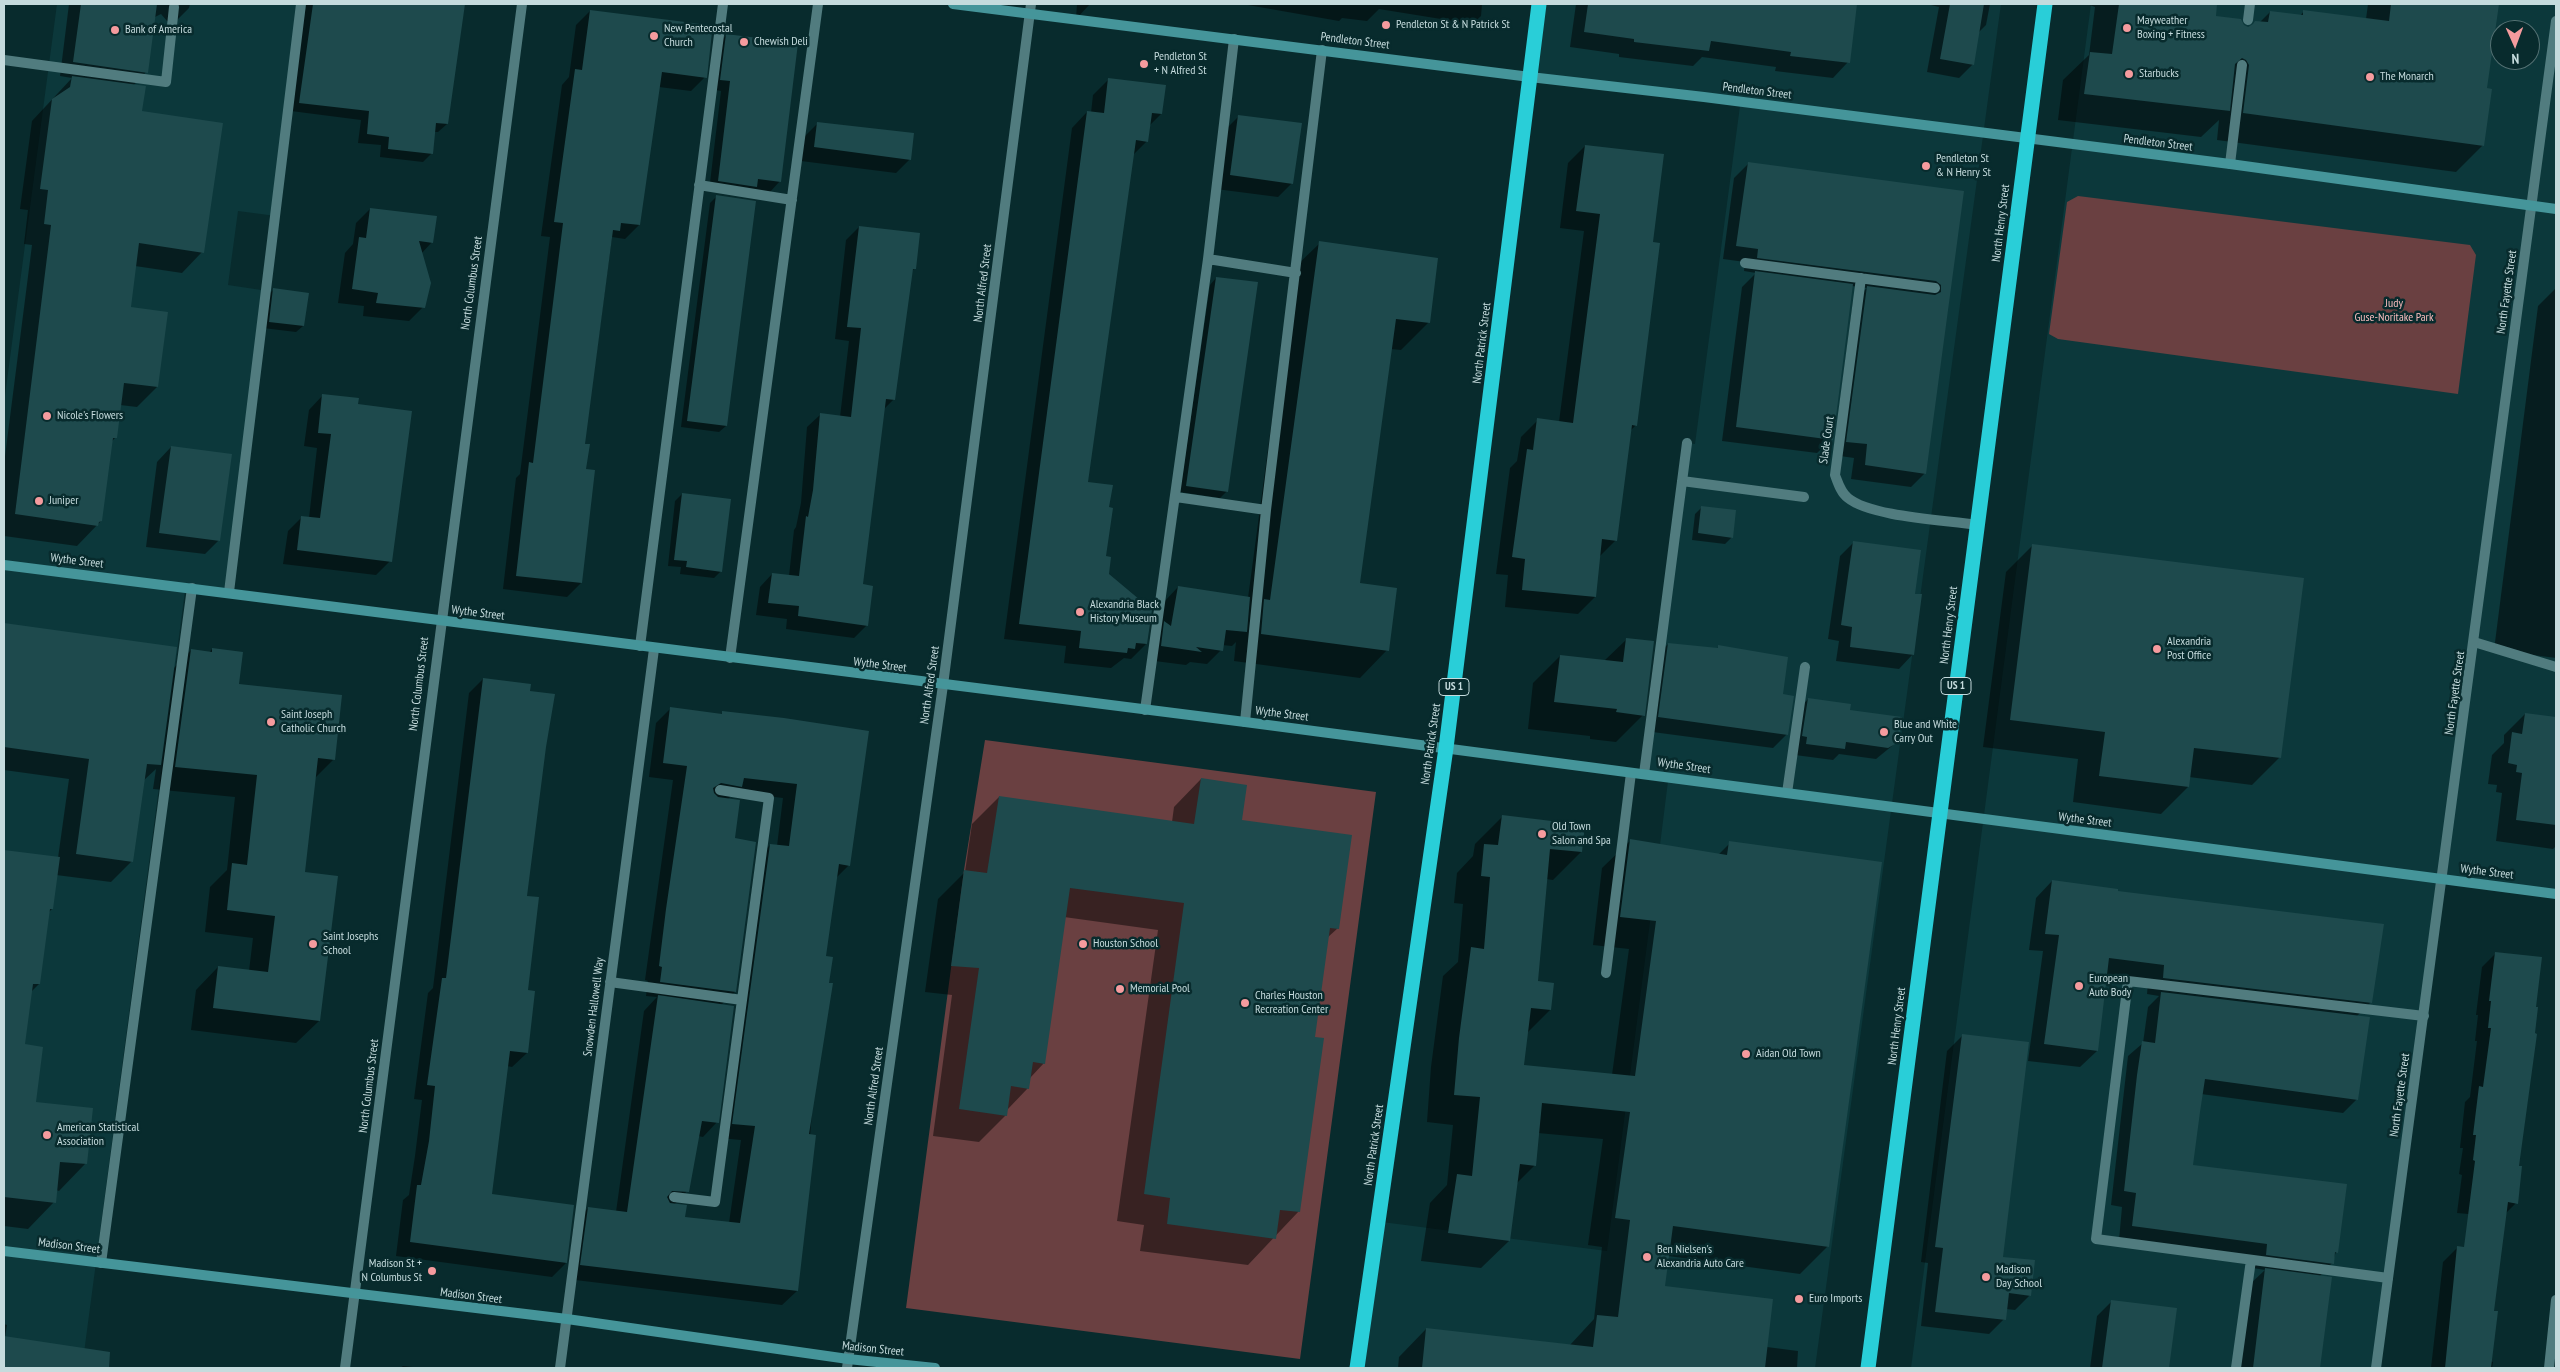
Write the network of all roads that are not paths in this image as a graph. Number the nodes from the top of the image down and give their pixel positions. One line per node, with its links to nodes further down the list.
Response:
1 (301, 4): 37 (street)
2 (522, 4): 38 (street, North Columbus Street)
3 (723, 4): 20 (street)
4 (818, 4): 21 (street)
5 (953, 4): 10 (street, Pendleton Street)
6 (1540, 4): 17 (highway, North Patrick Street / US 1)
7 (2045, 4): 18 (highway, North Henry Street / US 1)
8 (2250, 4): 11 (street)
9 (174, 7): 15 (street)
10 (1031, 9): 13 (street, Pendleton Street); 45 (street, North Alfred Street)
11 (2248, 20)
12 (2556, 21): 22 (street, North Fayette Street)
13 (1234, 39): 14 (street, Pendleton Street); 24 (street)
14 (1322, 50): 17 (street, Pendleton Street); 26 (street)
15 (4, 60)
16 (2242, 65): 19 (street)
17 (1530, 77): 18 (street, Pendleton Street); 48 (highway, North Patrick Street / US 1)
18 (2026, 139): 19 (street, Pendleton Street); 34 (highway, North Henry Street / US 1)
19 (2230, 164): 22 (street, Pendleton Street)
20 (700, 186): 21 (street); 40 (street)
21 (792, 200): 42 (street)
22 (2531, 206): 23 (street, Pendleton Street); 39 (street, North Fayette Street)
23 (2556, 209)
24 (1208, 259): 26 (street); 31 (street)
25 (1745, 263): 27 (street)
26 (1296, 273): 33 (street)
27 (1861, 278): 28 (street); 34 (street, Slade Court)
28 (1935, 288)
29 (1687, 443): 30 (street)
30 (1682, 481): 32 (street); 50 (street)
31 (1176, 497): 33 (street); 46 (street)
32 (1804, 497)
33 (1266, 510): 47 (street)
34 (1977, 525): 53 (highway, North Henry Street / US 1)
35 (4, 565): 36 (street, Wythe Street)
36 (192, 588): 37 (street, Wythe Street); 63 (street)
37 (229, 592): 38 (street, Wythe Street)
38 (440, 621): 40 (street, Wythe Street); 65 (street, North Columbus Street)
39 (2474, 642): 44 (street); 54 (street, North Fayette Street)
40 (640, 646): 41 (street, Wythe Street)
41 (654, 648): 42 (street, Wythe Street); 57 (street, Snowden Hallowell Way)
42 (730, 658): 45 (street, Wythe Street)
43 (1805, 667): 52 (street)
44 (2556, 667)
45 (943, 686): 46 (street, Wythe Street); 68 (street, North Alfred Street)
46 (1146, 710): 47 (street, Wythe Street)
47 (1245, 722): 48 (street, Wythe Street)
48 (1446, 748): 49 (street, Wythe Street); 72 (highway, North Patrick Street / US 1)
49 (1631, 772): 50 (street, Wythe Street); 56 (street)
50 (1644, 774): 52 (street, Wythe Street)
51 (720, 790): 58 (street)
52 (1787, 793): 53 (street, Wythe Street)
53 (1939, 815): 54 (street, Wythe Street); 73 (highway, North Henry Street / US 1)
54 (2442, 879): 55 (street, Wythe Street); 59 (street, North Fayette Street)
55 (2556, 894)
56 (1606, 973)
57 (610, 982): 58 (street); 67 (street, Snowden Hallowell Way)
58 (742, 1000): 60 (street)
59 (2424, 1016): 62 (street); 64 (street, North Fayette Street)
60 (674, 1197)
61 (4, 1251): 63 (street, Madison Street)
62 (2251, 1260): 64 (street); 74 (street)
63 (102, 1263): 65 (street, Madison Street)
64 (2388, 1278): 75 (street, North Fayette Street)
65 (355, 1294): 67 (street, Madison Street); 69 (street, North Columbus Street)
66 (2556, 1300): 76 (street)
67 (567, 1319): 68 (street, Madison Street); 70 (street, Snowden Hallowell Way)
68 (847, 1364): 71 (street, Madison Street)
69 (345, 1368)
70 (560, 1368)
71 (935, 1368)
72 (1357, 1368)
73 (1868, 1368)
74 (2236, 1368)
75 (2376, 1368)
76 (2549, 1368)

